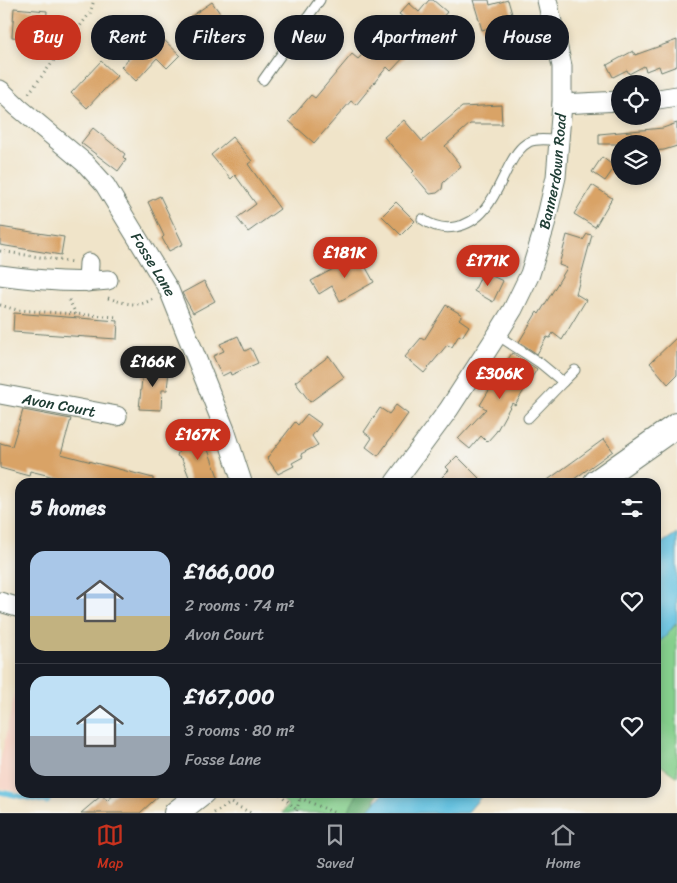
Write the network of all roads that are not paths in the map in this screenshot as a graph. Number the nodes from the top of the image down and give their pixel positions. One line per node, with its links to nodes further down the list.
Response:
1 (320, 0): 3 (lane)
2 (547, 0): 8 (street, Bannerdown Road)
3 (263, 80)
4 (0, 90): 21 (street, Fosse Lane)
5 (677, 96): 6 (street)
6 (661, 99)
7 (611, 101): 8 (street)
8 (562, 104): 9 (street, Bannerdown Road)
9 (560, 141): 10 (lane); 13 (street, Bannerdown Road)
10 (422, 219)
11 (80, 262): 12 (street)
12 (0, 275)
13 (497, 335): 15 (lane); 22 (street, Bannerdown Road)
14 (575, 370): 15 (lane)
15 (563, 382): 18 (lane)
16 (0, 394): 17 (street, Avon Court)
17 (117, 416)
18 (528, 418)
19 (677, 425): 20 (street)
20 (649, 445): 23 (street); 24 (street)
21 (241, 478)
22 (398, 478)
23 (602, 478)
24 (614, 478)
25 (0, 602): 26 (street)
26 (15, 606)

